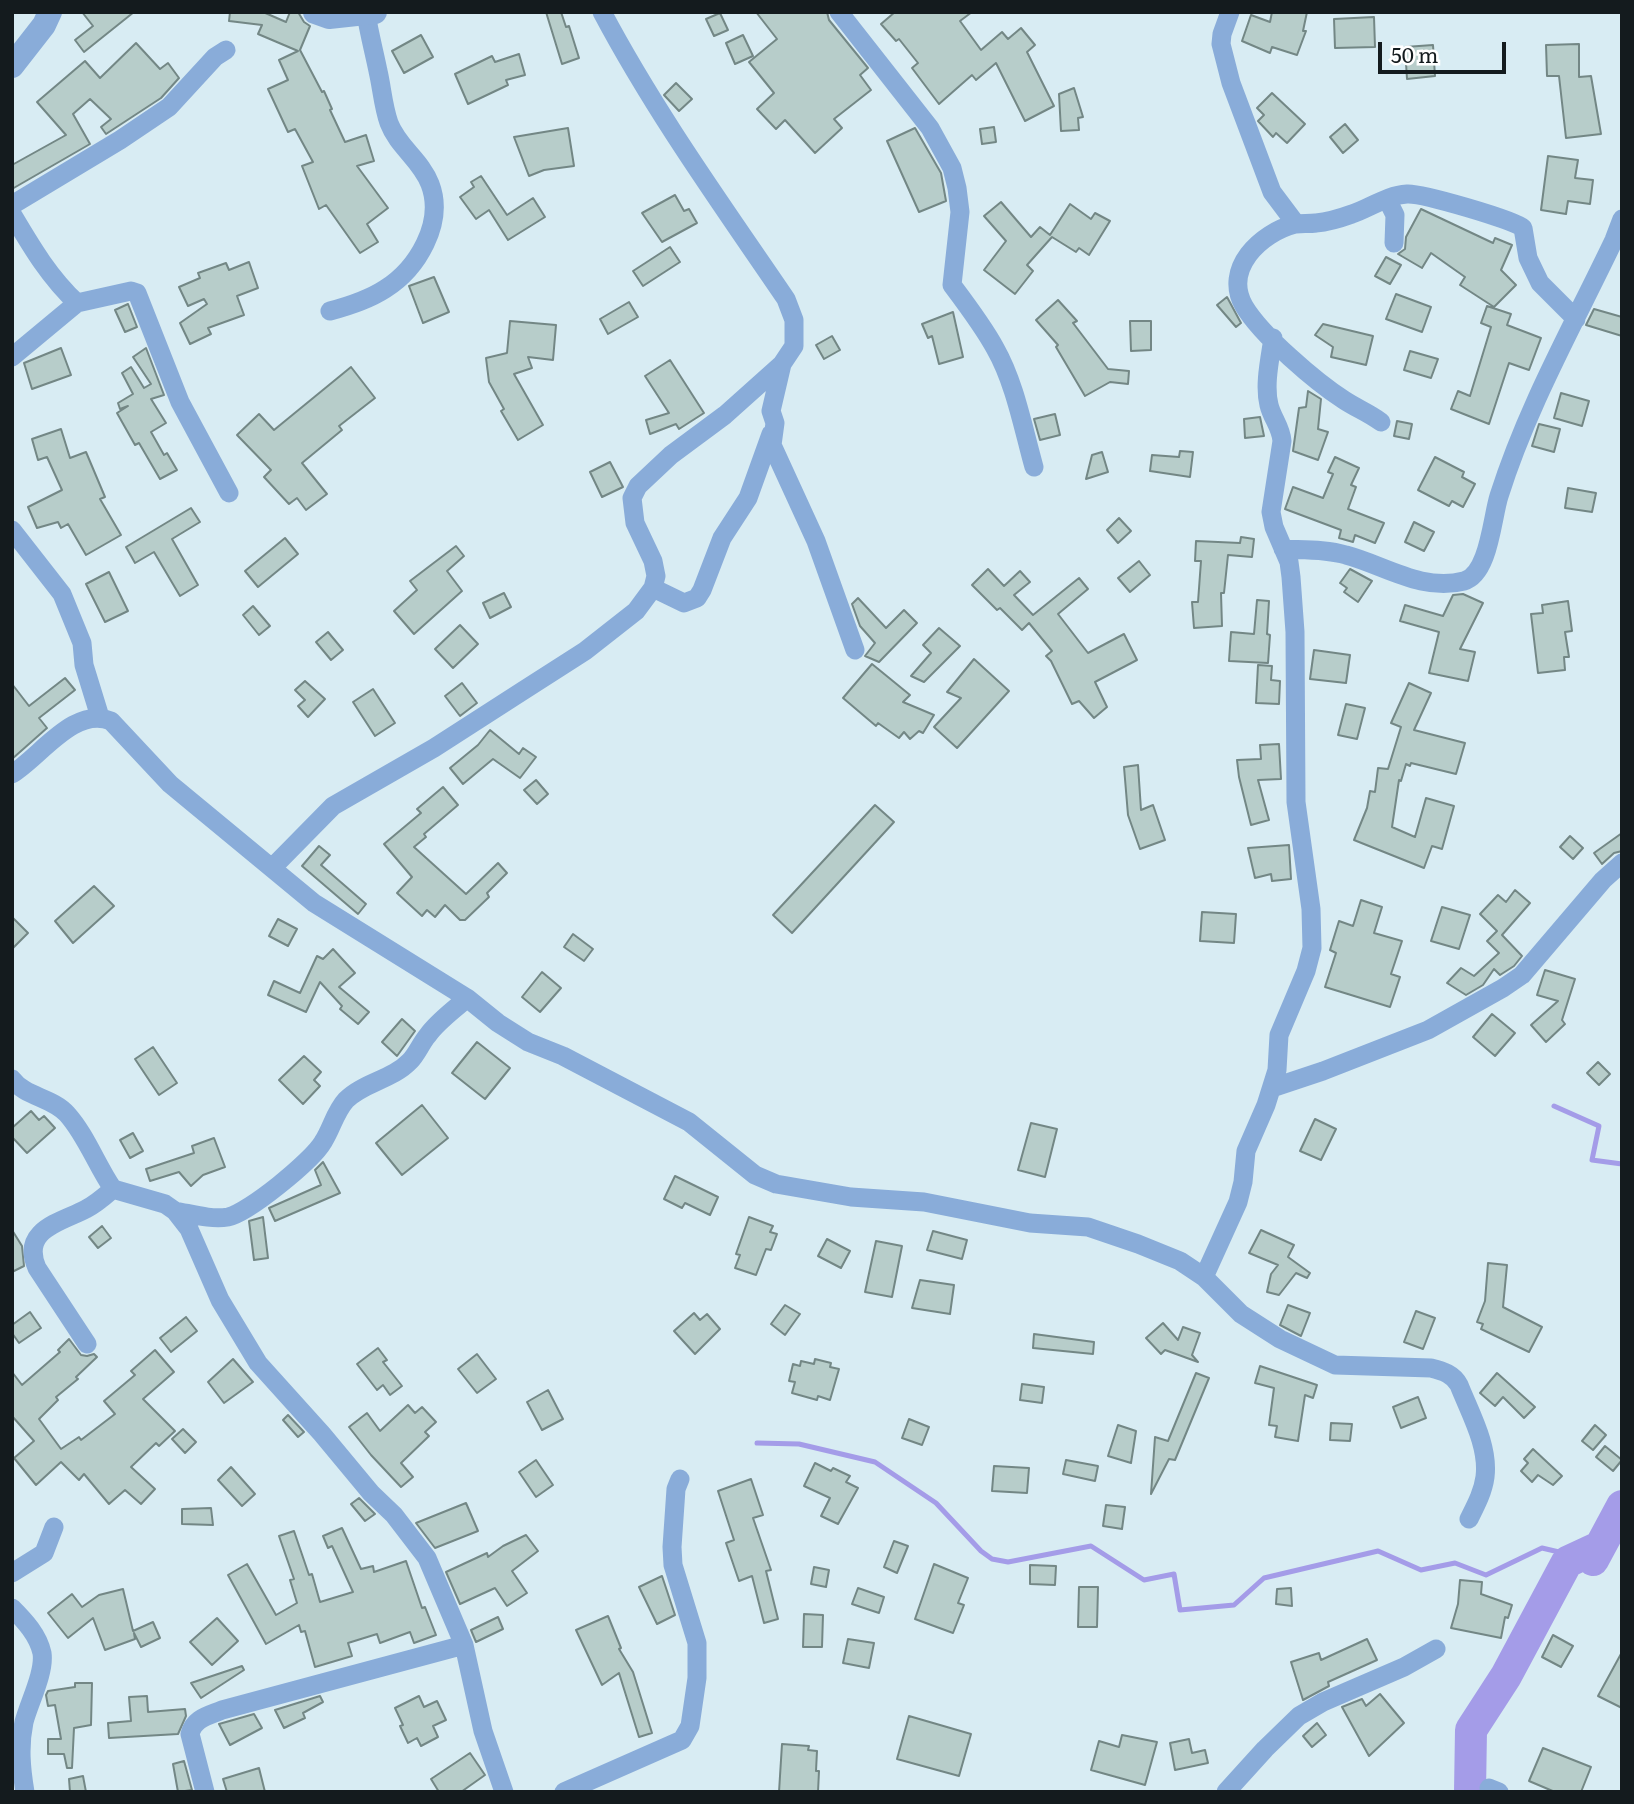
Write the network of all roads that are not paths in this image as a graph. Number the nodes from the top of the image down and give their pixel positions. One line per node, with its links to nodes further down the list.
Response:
1 (50, 12): 8 (street)
2 (315, 12): 6 (street)
3 (602, 12): 20 (street)
4 (839, 12): 23 (street)
5 (1230, 12): 13 (street)
6 (370, 13): 16 (street)
7 (226, 50): 10 (street)
8 (12, 66)
9 (1387, 199): 13 (street); 14 (street); 17 (street)
10 (12, 205)
11 (12, 214): 15 (street)
12 (1622, 219): 17 (street)
13 (1296, 224): 18 (street)
14 (1394, 243)
15 (77, 303): 19 (street); 24 (street)
16 (330, 311)
17 (1576, 319): 26 (street)
18 (1273, 338): 21 (street); 26 (street)
19 (12, 357)
20 (782, 365): 22 (street); 27 (street)
21 (1381, 422)
22 (775, 423): 27 (street); 28 (street)
23 (1034, 467)
24 (229, 493)
25 (12, 530): 29 (street)
26 (1283, 549): 35 (street)
27 (653, 588): 32 (street)
28 (855, 650)
29 (100, 717): 30 (street); 32 (street)
30 (12, 774)
31 (1622, 863): 35 (street)
32 (273, 867): 33 (street)
33 (467, 999): 37 (street); 38 (street)
34 (12, 1079): 36 (street)
35 (1272, 1088): 38 (street)
36 (113, 1189): 37 (street); 39 (street)
37 (175, 1211): 45 (street)
38 (1204, 1277): 41 (street)
39 (87, 1344)
40 (680, 1479): 51 (street)
41 (1469, 1519)
42 (54, 1527): 43 (street)
43 (12, 1573)
44 (12, 1608): 47 (street)
45 (464, 1645): 49 (street); 50 (street)
46 (1436, 1649): 52 (street)
47 (16, 1754): 48 (street)
48 (25, 1792)
49 (205, 1792)
50 (504, 1792)
51 (564, 1792)
52 (1226, 1792)

